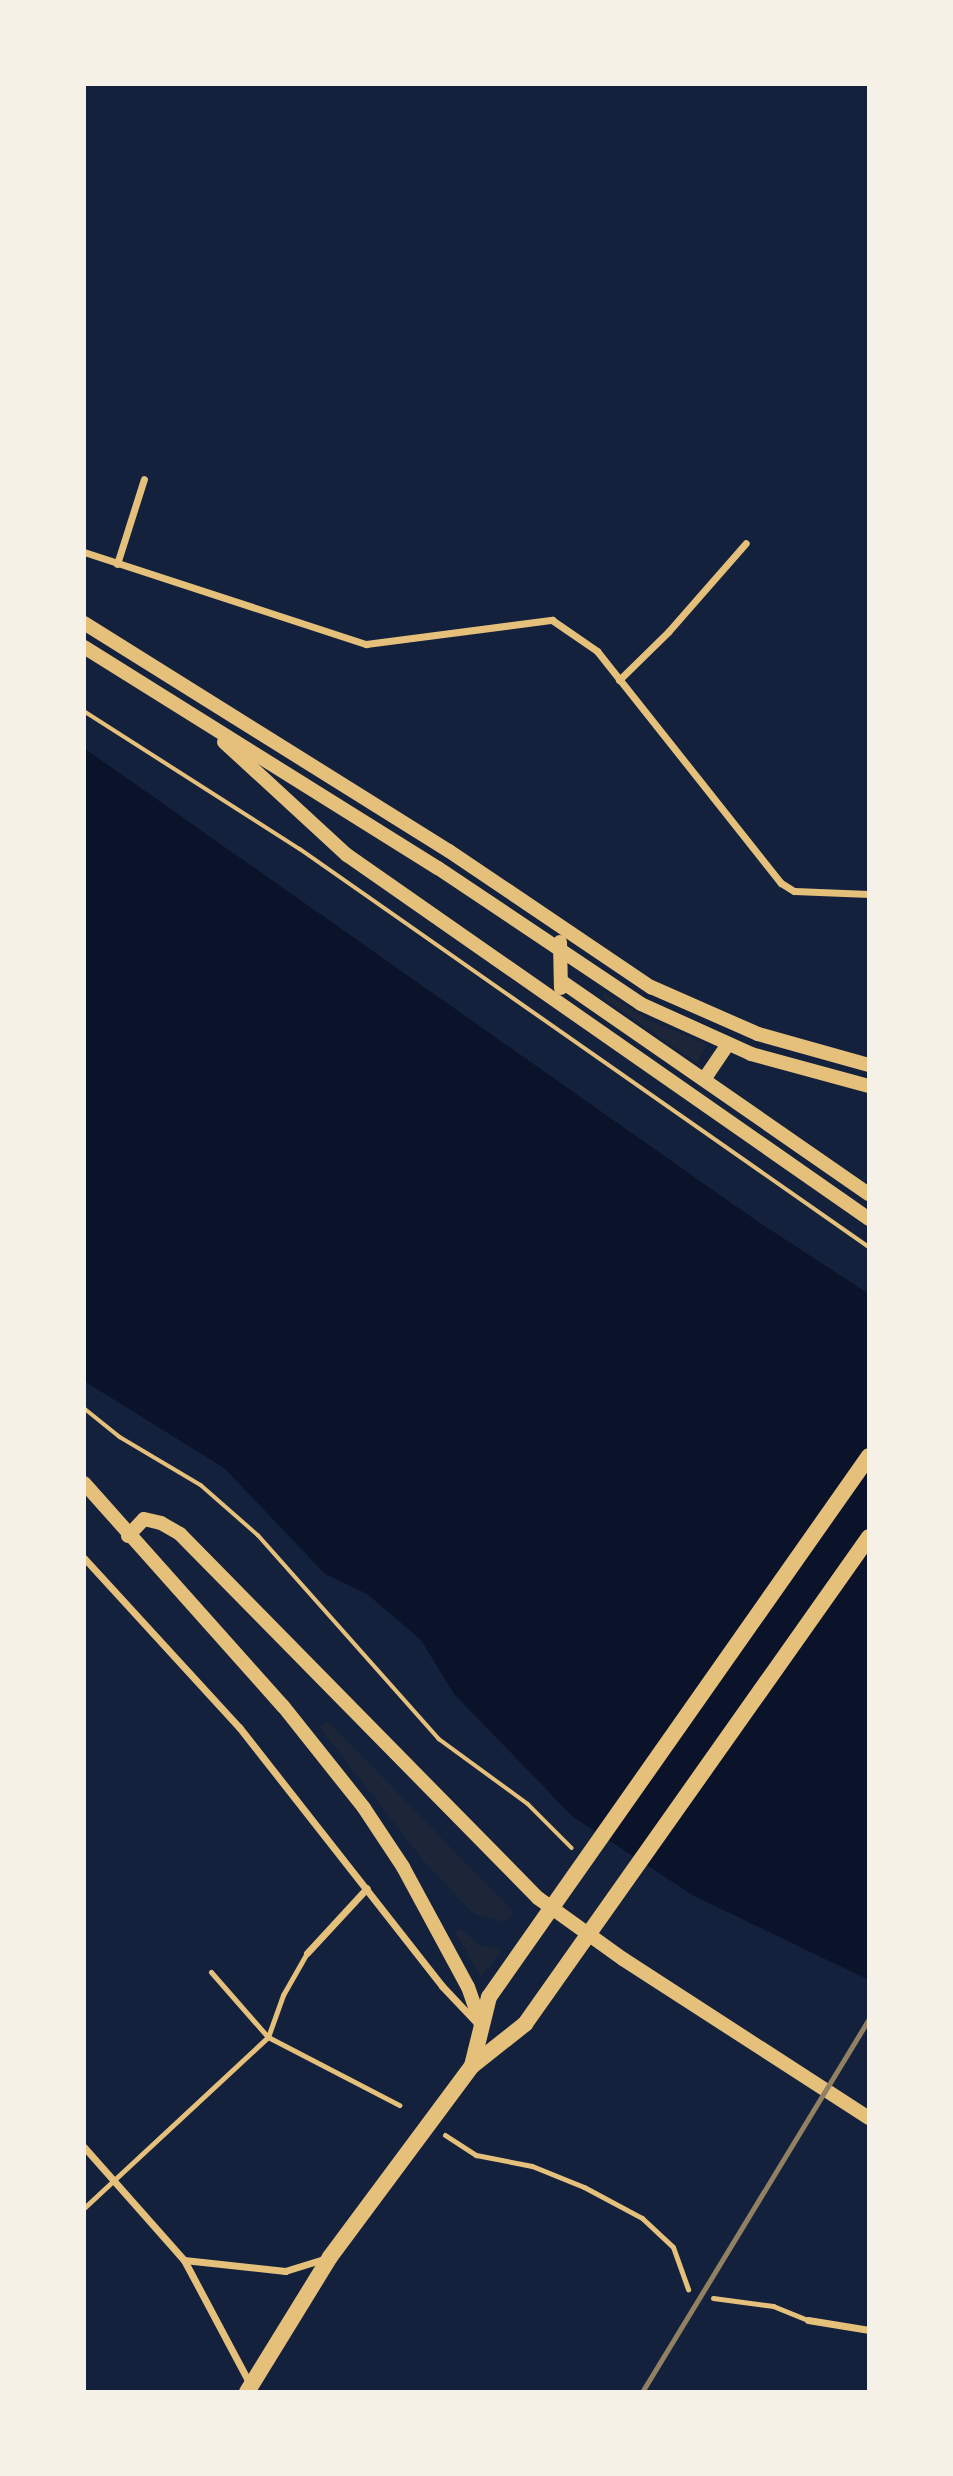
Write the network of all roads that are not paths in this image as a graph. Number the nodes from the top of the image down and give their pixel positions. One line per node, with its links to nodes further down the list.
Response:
1 (144, 479): 4 (street)
2 (746, 543): 7 (street)
3 (84, 552): 4 (street)
4 (117, 564): 7 (street)
5 (84, 623): 10 (main road)
6 (84, 647): 8 (main road)
7 (619, 680): 9 (street)
8 (198, 718): 11 (main road); 13 (main road)
9 (869, 894)
10 (562, 927): 11 (main road); 15 (main road)
11 (559, 949): 12 (main road); 14 (main road)
12 (561, 981): 13 (main road); 16 (main road)
13 (563, 1007): 19 (main road)
14 (728, 1044): 16 (main road); 17 (main road)
15 (869, 1065)
16 (705, 1078): 18 (main road)
17 (869, 1086)
18 (869, 1194)
19 (869, 1219)
20 (869, 1456): 28 (main road)
21 (84, 1483): 22 (main road)
22 (128, 1536): 28 (main road); 32 (main road)
23 (869, 1537): 30 (main road)
24 (84, 1558): 25 (street)
25 (367, 1888): 26 (street); 28 (street)
26 (307, 1953): 29 (lane)
27 (211, 1972): 29 (lane)
28 (482, 2028): 30 (main road)
29 (268, 2037): 31 (lane); 35 (lane)
30 (472, 2066): 37 (main road)
31 (399, 2105)
32 (869, 2118)
33 (444, 2135): 39 (lane)
34 (84, 2147): 35 (street)
35 (112, 2178): 36 (lane); 38 (street)
36 (84, 2208)
37 (330, 2257): 38 (street); 43 (main road)
38 (184, 2260): 43 (street)
39 (688, 2289)
40 (713, 2298): 41 (lane)
41 (808, 2319): 42 (street)
42 (869, 2330)
43 (248, 2388)

